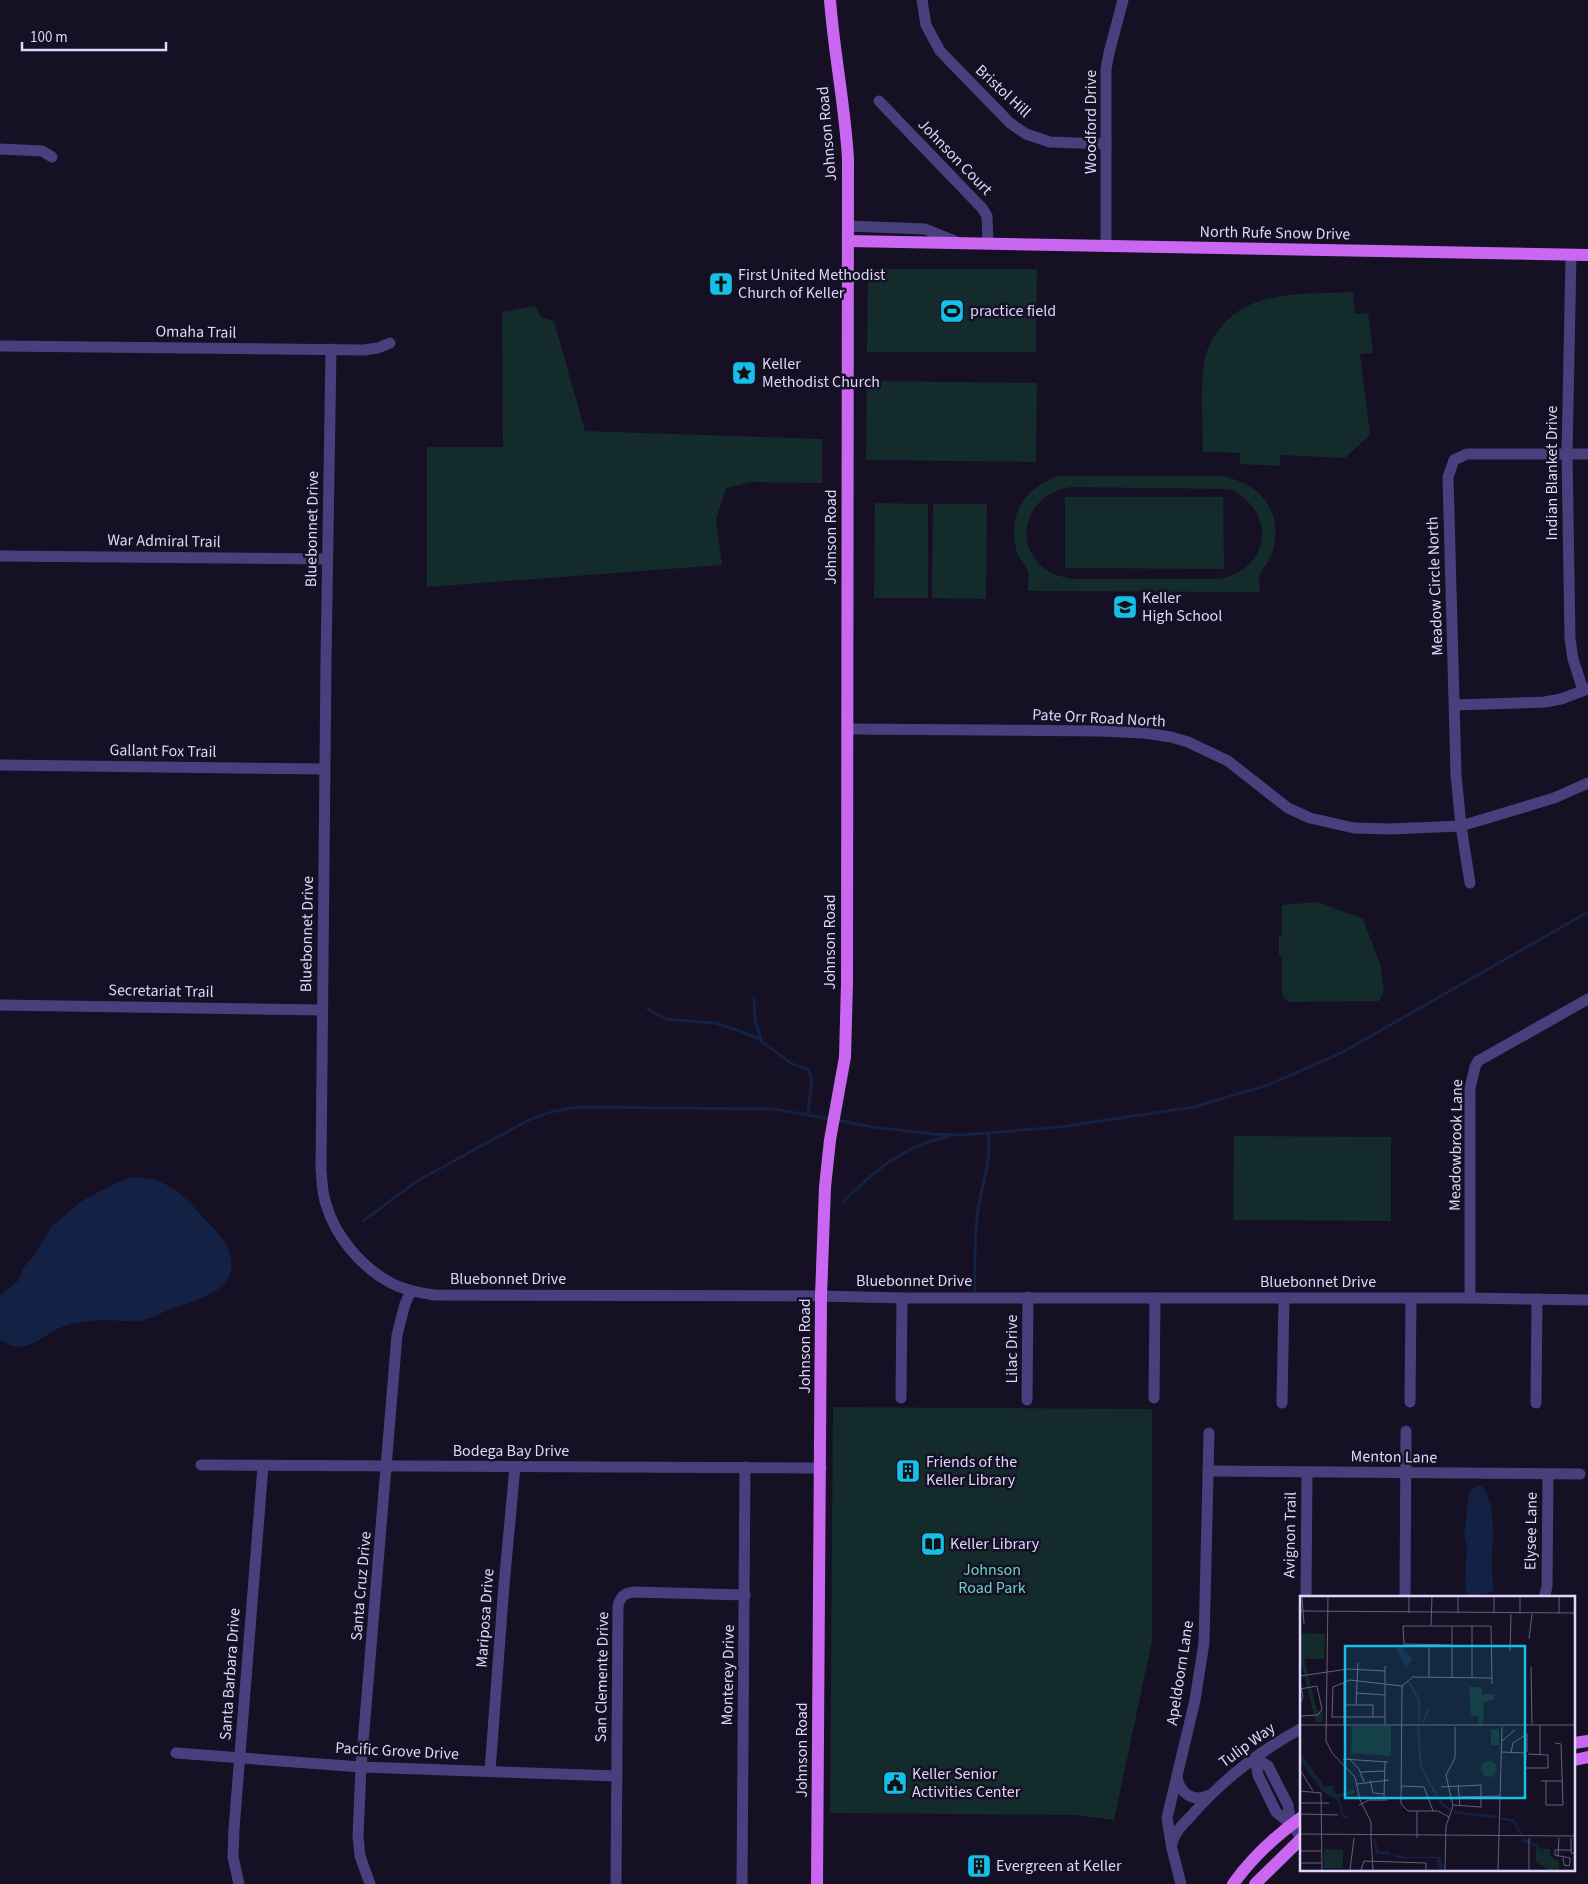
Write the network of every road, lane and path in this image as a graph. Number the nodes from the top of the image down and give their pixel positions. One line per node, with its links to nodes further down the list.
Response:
1 (830, 0): 9 (main road, Johnson Road)
2 (922, 0): 6 (street, Bristol Hill)
3 (1123, 0): 4 (street); 6 (street, Woodford Drive)
4 (1130, 0)
5 (879, 101): 12 (street, Johnson Court)
6 (1106, 144): 13 (street, Woodford Drive)
7 (0, 149): 8 (street)
8 (52, 156)
9 (848, 226): 10 (main road, Johnson Road); 11 (street, North Rufe Snow Drive)
10 (848, 241): 11 (main road, North Rufe Snow Drive); 25 (main road, Johnson Road)
11 (960, 243): 12 (main road, North Rufe Snow Drive)
12 (988, 243): 13 (main road, North Rufe Snow Drive)
13 (1106, 246): 14 (main road, North Rufe Snow Drive)
14 (1571, 255): 15 (main road, North Rufe Snow Drive); 19 (street, Indian Blanket Drive)
15 (1588, 255)
16 (390, 343): 18 (street, Omaha Trail)
17 (0, 346): 18 (street, Omaha Trail)
18 (331, 349): 22 (street, Bluebonnet Drive)
19 (1567, 454): 20 (street); 23 (street, Indian Blanket Drive); 24 (street, Meadow Circle North)
20 (1588, 454)
21 (0, 556): 22 (street, War Admiral Trail)
22 (327, 559): 27 (street, Bluebonnet Drive)
23 (1585, 689): 24 (street)
24 (1455, 705): 29 (street, Meadow Circle North)
25 (847, 729): 29 (street, Pate Orr Road North); 35 (main road, Johnson Road)
26 (0, 765): 27 (street, Gallant Fox Trail)
27 (325, 769): 33 (street, Bluebonnet Drive)
28 (1587, 786): 29 (street, Pate Orr Road North)
29 (1461, 826): 30 (street, Meadow Circle North)
30 (1470, 883)
31 (1587, 1004): 40 (street, Meadowbrook Lane)
32 (0, 1005): 33 (street, Secretariat Trail)
33 (322, 1010): 34 (street, Bluebonnet Drive)
34 (411, 1291): 35 (street, Bluebonnet Drive); 54 (street, Santa Cruz Drive)
35 (821, 1296): 37 (street, Bluebonnet Drive); 57 (main road, Johnson Road)
36 (1028, 1297): 37 (street, Bluebonnet Drive); 38 (street, Bluebonnet Drive); 46 (street, Lilac Drive)
37 (902, 1298): 44 (street)
38 (1155, 1298): 39 (street, Bluebonnet Drive); 45 (street)
39 (1284, 1298): 41 (street, Bluebonnet Drive); 48 (street)
40 (1470, 1298): 41 (street, Bluebonnet Drive); 42 (street, Bluebonnet Drive)
41 (1411, 1299): 47 (street)
42 (1537, 1299): 43 (street, Bluebonnet Drive); 49 (street)
43 (1588, 1300)
44 (901, 1398)
45 (1154, 1398)
46 (1027, 1400)
47 (1410, 1402)
48 (1282, 1403)
49 (1536, 1403)
50 (1406, 1431): 60 (street)
51 (1209, 1433): 58 (street, Apeldoorn Lane)
52 (201, 1466): 53 (street, Bodega Bay Drive)
53 (263, 1466): 54 (street, Bodega Bay Drive); 69 (street, Santa Barbara Drive)
54 (387, 1466): 55 (street, Bodega Bay Drive); 71 (street, Santa Cruz Drive)
55 (515, 1467): 56 (street, Bodega Bay Drive); 72 (street, Mariposa Drive)
56 (746, 1467): 57 (street, Bodega Bay Drive); 64 (street, Monterey Drive)
57 (821, 1468): 83 (main road, Johnson Road)
58 (1208, 1471): 59 (street, Menton Lane); 73 (street, Apeldoorn Lane)
59 (1307, 1472): 60 (street, Menton Lane); 65 (street, Avignon Trail)
60 (1406, 1473): 62 (street, Menton Lane); 66 (street)
61 (1580, 1474): 62 (street, Menton Lane)
62 (1548, 1475): 63 (street, Elysee Lane)
63 (1546, 1592)
64 (746, 1595): 74 (street, San Clemente Drive); 82 (street, Monterey Drive)
65 (1306, 1596)
66 (1405, 1596)
67 (1300, 1729): 70 (street, Tulip Way)
68 (176, 1753): 69 (street, Pacific Grove Drive)
69 (240, 1757): 71 (street, Pacific Grove Drive); 79 (street, Santa Barbara Drive)
70 (1255, 1758): 75 (street, Tulip Way); 76 (street)
71 (361, 1767): 72 (street, Pacific Grove Drive); 80 (street, Santa Cruz Drive)
72 (490, 1771): 74 (street, Pacific Grove Drive)
73 (1178, 1773): 75 (street, Tulip Way); 78 (street, Apeldoorn Lane)
74 (617, 1776): 81 (street, San Clemente Drive)
75 (1213, 1792): 78 (street, Tulip Way)
76 (1297, 1821): 85 (main road)
77 (1300, 1840): 86 (main road)
78 (1172, 1849): 84 (street, Apeldoorn Lane)
79 (238, 1884)
80 (370, 1884)
81 (616, 1884)
82 (742, 1884)
83 (817, 1884)
84 (1180, 1884)
85 (1232, 1884)
86 (1255, 1884)

